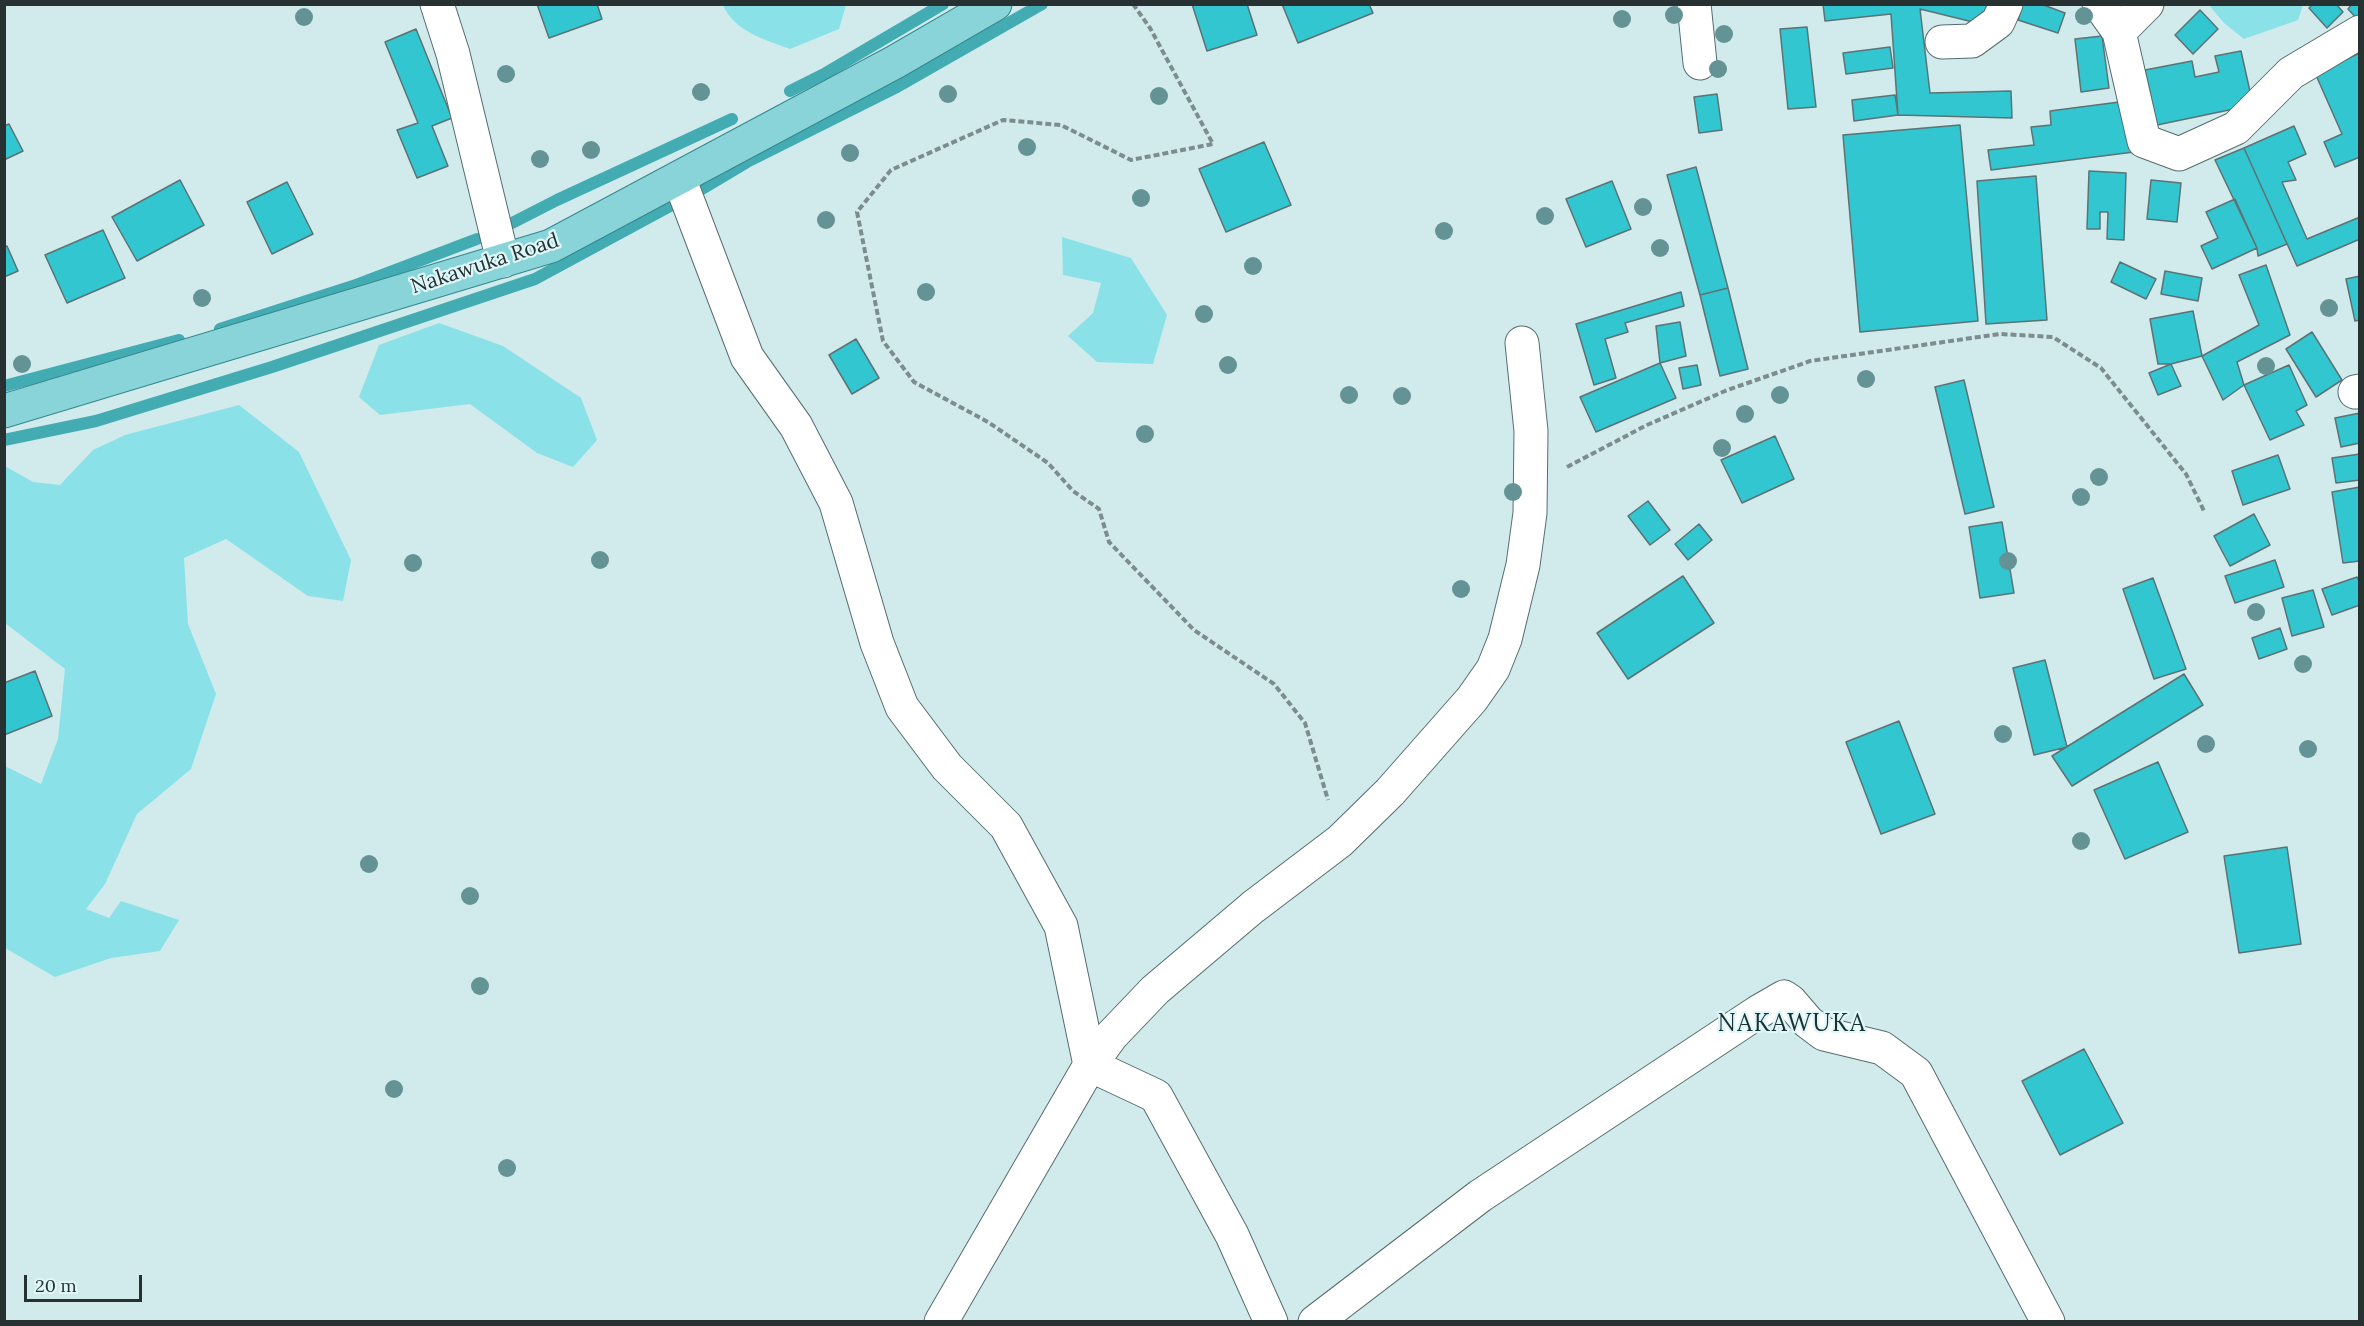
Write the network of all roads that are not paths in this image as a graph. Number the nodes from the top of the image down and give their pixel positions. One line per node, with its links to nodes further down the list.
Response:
1 (437, 4): 12 (street)
2 (995, 4): 11 (main road, Nakawuka Road)
3 (1694, 4): 10 (street)
4 (2006, 4): 9 (street)
5 (2099, 4): 7 (street)
6 (2147, 4): 7 (street)
7 (2119, 32): 8 (street)
8 (2360, 32)
9 (1942, 42)
10 (1700, 63)
11 (679, 178): 12 (main road, Nakawuka Road); 15 (street)
12 (503, 261): 14 (main road, Nakawuka Road)
13 (1522, 343): 15 (street)
14 (4, 411)
15 (1090, 1065): 16 (street); 17 (street)
16 (941, 1322)
17 (1270, 1322)
18 (1315, 1322): 19 (street)
19 (2048, 1322)

